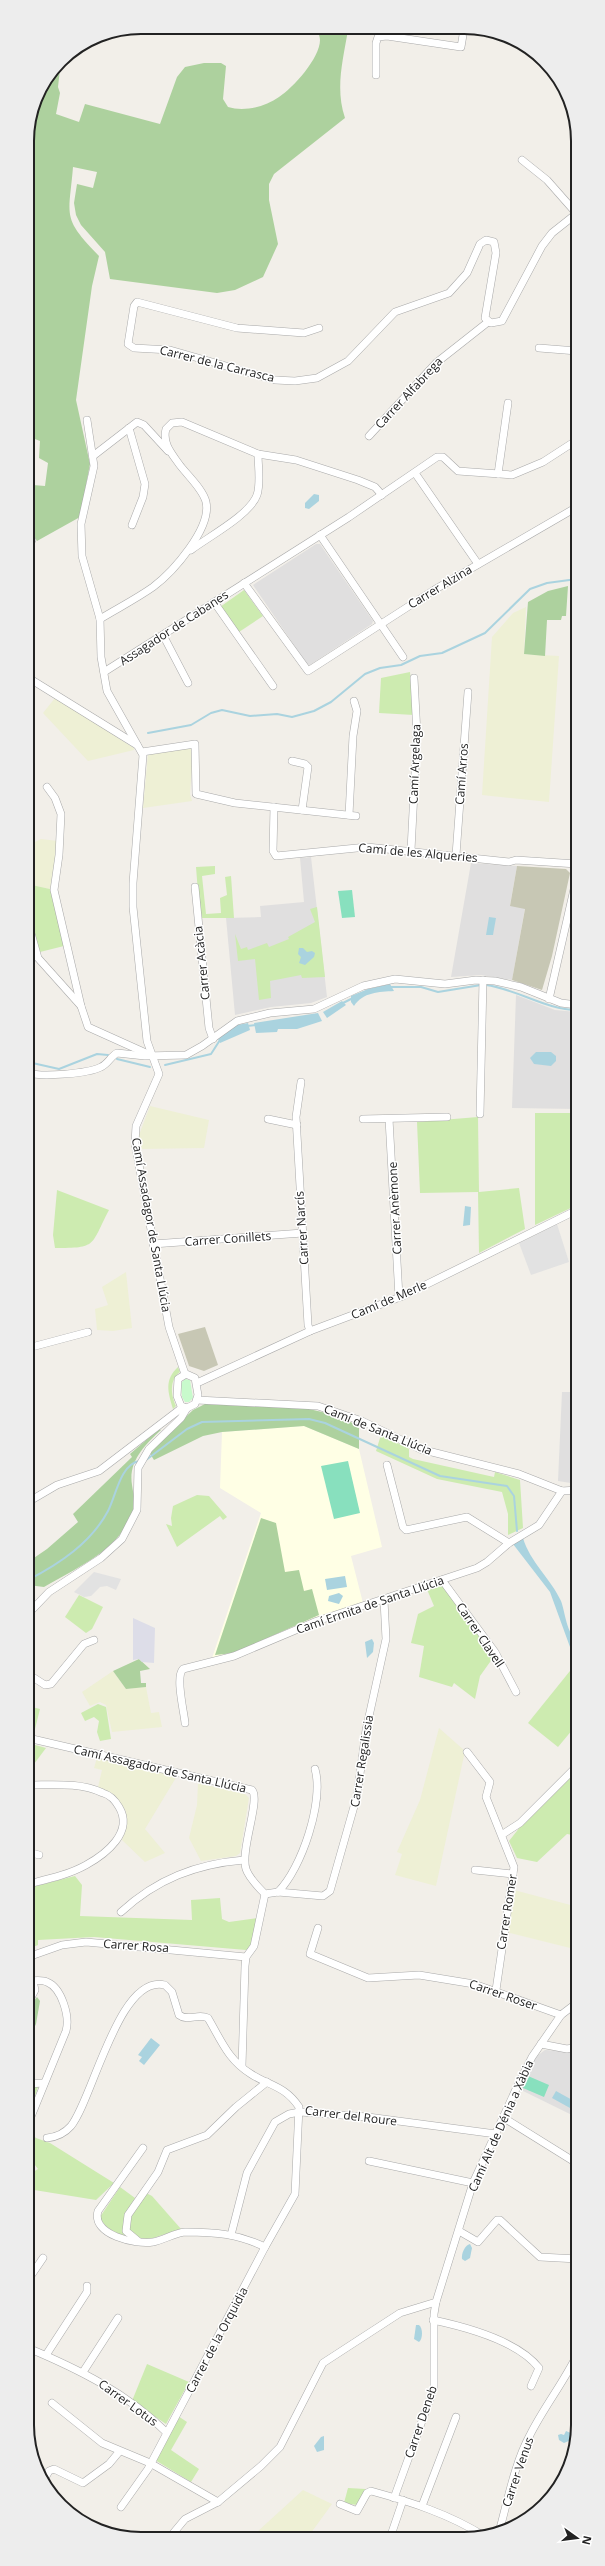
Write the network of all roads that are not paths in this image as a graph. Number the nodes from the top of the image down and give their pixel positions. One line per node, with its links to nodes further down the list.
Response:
1 (463, 34): 2 (street)
2 (376, 74)
3 (522, 160): 4 (street)
4 (571, 207)
5 (571, 219): 6 (street)
6 (488, 322): 7 (street, Carrer de la Carrasca); 13 (street, Carrer Alfabrega)
7 (318, 328)
8 (539, 348): 9 (street)
9 (571, 351)
10 (508, 403): 19 (street)
11 (87, 420): 17 (street)
12 (129, 428): 15 (street); 17 (street); 22 (street)
13 (369, 436)
14 (571, 445): 19 (street, Assagador de Cabanes)
15 (170, 451): 16 (street); 24 (street)
16 (258, 454): 20 (street); 24 (street)
17 (93, 456): 28 (street)
18 (415, 473): 19 (street, Assagador de Cabanes); 20 (street, Assagador de Cabanes); 25 (street)
19 (498, 474)
20 (382, 495): 23 (street, Assagador de Cabanes)
21 (571, 510): 25 (street, Carrer Alzina)
22 (132, 525)
23 (320, 535): 26 (street, Assagador de Cabanes); 29 (street)
24 (184, 554): 28 (street)
25 (478, 564): 29 (street, Carrer Alzina)
26 (244, 583): 27 (street, Assagador de Cabanes); 29 (street, Carrer Alzina)
27 (214, 602): 30 (street, Assagador de Cabanes); 36 (street)
28 (100, 619): 32 (street)
29 (381, 624): 31 (street)
30 (163, 635): 32 (street, Assagador de Cabanes); 35 (street)
31 (403, 657)
32 (104, 672): 39 (street)
33 (414, 678): 46 (street, Camí Argelaga)
34 (34, 681): 39 (street)
35 (188, 683)
36 (273, 686)
37 (468, 692): 47 (street, Camí Arros)
38 (354, 701): 44 (street)
39 (140, 749): 42 (street); 57 (street, Camí Assadagor de Santa Llúcia)
40 (292, 761): 43 (street)
41 (47, 787): 55 (street)
42 (274, 807): 43 (street); 46 (street, Camí de les Alqueries)
43 (302, 810): 44 (street)
44 (348, 815): 45 (street)
45 (356, 816)
46 (411, 850): 47 (street, Camí de les Alqueries)
47 (456, 855): 48 (street, Camí de les Alqueries)
48 (571, 864)
49 (195, 887): 56 (street, Carrer Acàcia)
50 (571, 902): 53 (street)
51 (34, 950): 55 (street)
52 (483, 980): 53 (street); 56 (street); 60 (street)
53 (549, 999): 54 (street)
54 (571, 1004)
55 (81, 1006): 57 (street)
56 (213, 1039): 57 (street)
57 (152, 1056): 58 (street); 68 (street, Camí Assadagor de Santa Llúcia)
58 (34, 1074)
59 (300, 1082): 65 (street, Carrer Narcís)
60 (480, 1114)
61 (447, 1117): 64 (street)
62 (268, 1119): 65 (street)
63 (364, 1119): 64 (street)
64 (389, 1119): 69 (street, Carrer Anèmone)
65 (297, 1125): 67 (street, Carrer Narcís)
66 (571, 1213): 69 (street, Camí de Merle)
67 (303, 1234): 68 (street, Carrer Conillets); 70 (street, Carrer Narcís)
68 (153, 1244): 73 (street, Camí Assadagor de Santa Llúcia)
69 (399, 1297): 70 (street, Camí de Merle)
70 (310, 1331): 74 (street, Camí de Merle)
71 (88, 1332): 72 (street)
72 (34, 1346)
73 (185, 1374): 74 (street); 76 (street)
74 (197, 1383): 75 (street)
75 (197, 1400): 76 (street); 79 (street, Camí de Santa Llúcia)
76 (185, 1407): 80 (street); 84 (street)
77 (387, 1465): 81 (street)
78 (571, 1490): 79 (street, Camí de Santa Llúcia)
79 (562, 1491): 81 (street, Camí Ermita de Santa Llúcia)
80 (34, 1499)
81 (509, 1542): 82 (street, Camí Ermita de Santa Llúcia)
82 (442, 1580): 83 (street, Camí Ermita de Santa Llúcia); 87 (street, Carrer Clavell)
83 (384, 1600): 88 (street, Camí Ermita de Santa Llúcia); 101 (street, Carrer Regalissia)
84 (34, 1607)
85 (94, 1640): 86 (street)
86 (34, 1678)
87 (516, 1692)
88 (185, 1723)
89 (34, 1739): 97 (street, Camí Assagador de Santa Llúcia)
90 (467, 1752): 94 (street, Carrer Romer)
91 (315, 1769): 101 (street)
92 (571, 1772): 94 (street)
93 (34, 1785): 100 (street)
94 (503, 1834): 99 (street, Carrer Romer)
95 (34, 1854): 96 (street)
96 (39, 1855)
97 (244, 1860): 102 (street); 103 (street)
98 (475, 1870): 99 (street)
99 (513, 1874): 108 (street, Carrer Romer)
100 (34, 1882)
101 (278, 1892): 102 (street)
102 (265, 1894): 106 (street)
103 (121, 1912)
104 (318, 1928): 108 (street, Carrer Roser)
105 (34, 1955): 106 (street, Carrer Rosa)
106 (246, 1957): 113 (street)
107 (34, 1981): 115 (street)
108 (496, 1990): 110 (street, Carrer Roser)
109 (571, 2007): 110 (street, Camí Alt de Dénia a Xàbia)
110 (561, 2015): 111 (street, Camí Alt de Dénia a Xàbia)
111 (541, 2044): 112 (street); 119 (street, Camí Alt de Dénia a Xàbia)
112 (571, 2048)
113 (242, 2066): 114 (street, Carrer del Roure); 121 (street, Carrer del Roure)
114 (267, 2082): 118 (street, Carrer del Roure); 128 (street)
115 (44, 2083): 116 (street); 117 (street)
116 (34, 2084)
117 (34, 2109)
118 (300, 2112): 120 (street, Carrer del Roure); 127 (street); 129 (street, Carrer de la Orquidia)
119 (504, 2118): 120 (street, Camí Alt de Dénia a Xàbia); 123 (street)
120 (496, 2134): 125 (street, Camí Alt de Dénia a Xàbia)
121 (47, 2138)
122 (143, 2148): 128 (street)
123 (571, 2160)
124 (369, 2161): 125 (street)
125 (473, 2183): 126 (street, Camí Alt de Dénia a Xàbia)
126 (459, 2232): 131 (street); 134 (street, Camí Alt de Dénia a Xàbia)
127 (231, 2235): 128 (street); 129 (street)
128 (138, 2241)
129 (265, 2247): 144 (street, Carrer de la Orquidia)
130 (43, 2258): 132 (street)
131 (571, 2259)
132 (34, 2271)
133 (87, 2286): 138 (street)
134 (436, 2302): 136 (street, Carrer Deneb); 150 (street)
135 (118, 2318): 140 (street)
136 (433, 2320): 141 (street); 148 (street, Carrer Deneb)
137 (34, 2350): 138 (street, Carrer Lotus)
138 (46, 2355): 140 (street, Carrer Lotus)
139 (571, 2368): 154 (street, Carrer Venus)
140 (83, 2372): 144 (street, Carrer Lotus)
141 (531, 2386)
142 (52, 2403): 145 (street)
143 (456, 2417): 152 (street)
144 (166, 2432): 146 (street, Carrer Lotus)
145 (119, 2452): 146 (street); 147 (street)
146 (150, 2463): 150 (street); 153 (street, Carrer Lotus)
147 (47, 2475)
148 (394, 2498): 149 (street); 151 (street)
149 (404, 2500): 152 (street); 157 (street)
150 (218, 2502): 156 (street)
151 (340, 2504)
152 (422, 2506): 155 (street)
153 (121, 2507)
154 (501, 2525)
155 (476, 2531)
156 (175, 2532)
157 (392, 2532)

